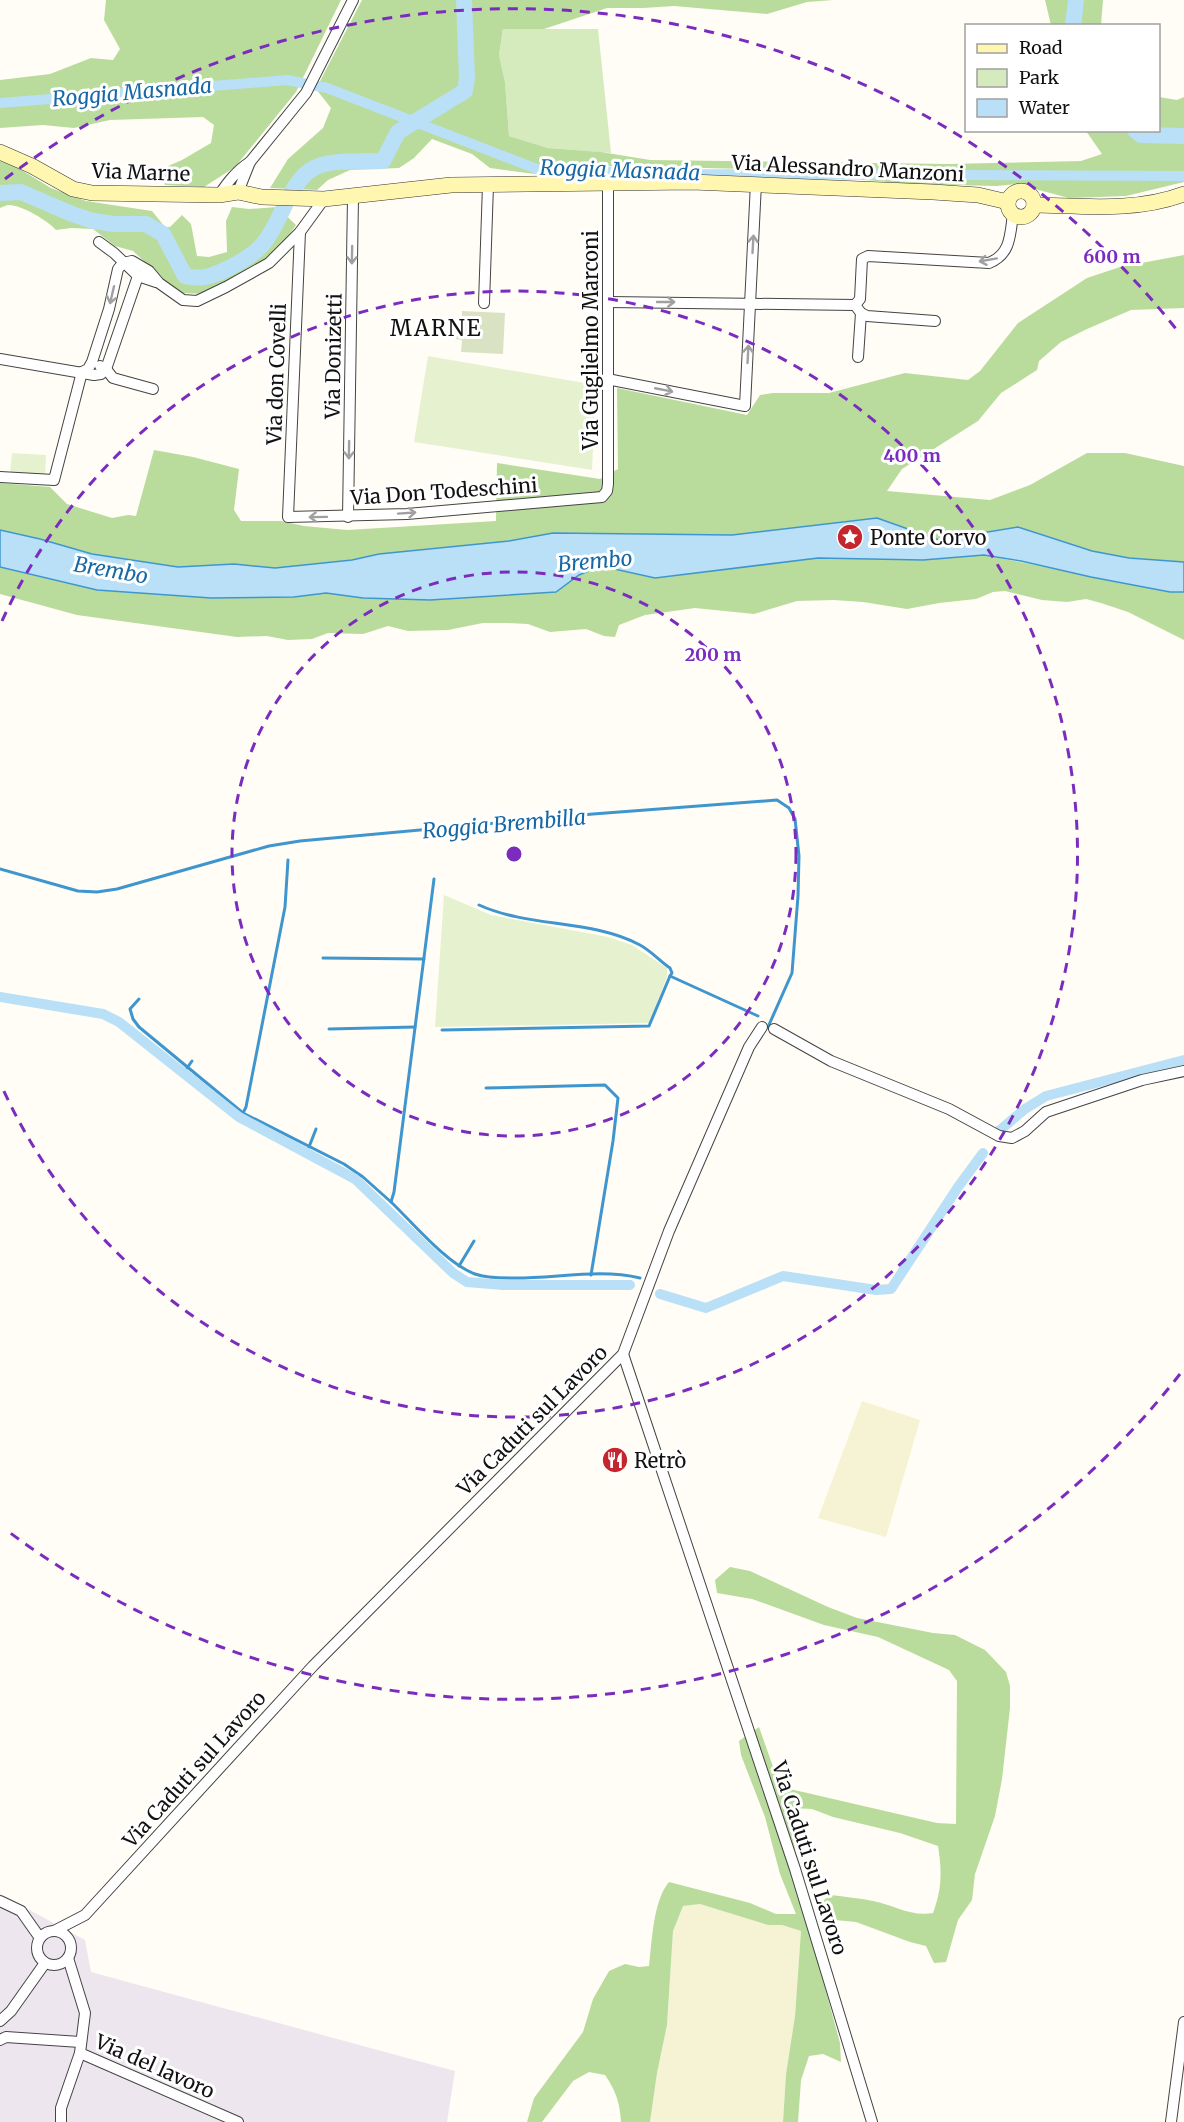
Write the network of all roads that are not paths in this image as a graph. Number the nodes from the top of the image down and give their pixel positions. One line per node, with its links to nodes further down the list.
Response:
1 (353, 0): 3 (street)
2 (0, 152): 9 (street, Via Marne)
3 (250, 162): 7 (street); 9 (street)
4 (608, 182): 5 (street, Via Alessandro Manzoni); 6 (street, Via Alessandro Manzoni); 19 (street, Via Guglielmo Marconi)
5 (756, 183): 13 (street, Via Alessandro Manzoni); 20 (street, one-way to 5)
6 (488, 185): 10 (street, Via Alessandro Manzoni); 21 (street)
7 (238, 192): 9 (street, Via Alessandro Manzoni); 11 (street, Via Alessandro Manzoni)
8 (1184, 194): 12 (street)
9 (219, 195)
10 (353, 197): 11 (street, Via Alessandro Manzoni); 34 (street, Via Donizetti, one-way to 34)
11 (324, 199): 14 (street)
12 (1034, 205): 13 (street); 13 (street)
13 (1011, 208): 22 (street, one-way to 22)
14 (300, 232): 18 (street); 33 (street, Via don Covelli)
15 (99, 242): 16 (street)
16 (123, 263): 17 (street); 18 (street); 26 (street, one-way to 26)
17 (138, 276): 18 (street); 27 (street)
18 (159, 283)
19 (608, 302): 20 (street, one-way to 20); 29 (street, Via Guglielmo Marconi)
20 (750, 302): 22 (street); 29 (street, one-way to 20)
21 (484, 303)
22 (858, 309): 23 (street); 24 (street)
23 (935, 321)
24 (858, 357)
25 (0, 359): 28 (street)
26 (92, 362): 27 (street); 28 (street)
27 (106, 369): 28 (street); 30 (street)
28 (81, 372): 31 (street)
29 (607, 379): 32 (street, Via Guglielmo Marconi)
30 (153, 389)
31 (0, 477)
32 (602, 497): 34 (street, Via Don Todeschini, one-way to 32)
33 (288, 517): 34 (street, Via Don Todeschini, one-way to 33)
34 (348, 517)
35 (762, 1027): 38 (street)
36 (774, 1029): 37 (street)
37 (1184, 1071)
38 (623, 1354): 40 (street, Via Caduti sul Lavoro); 50 (street, Via Caduti sul Lavoro)
39 (0, 1901): 41 (street)
40 (54, 1931): 41 (street, Via Caduti sul Lavoro); 42 (street)
41 (40, 1938): 43 (street)
42 (68, 1958): 43 (street); 47 (street, Via del lavoro)
43 (45, 1963): 44 (street)
44 (0, 2021)
45 (1184, 2022): 51 (street)
46 (0, 2040): 47 (street)
47 (80, 2047): 48 (street); 49 (street, Via del lavoro)
48 (61, 2122)
49 (238, 2122)
50 (872, 2122)
51 (1171, 2122)

